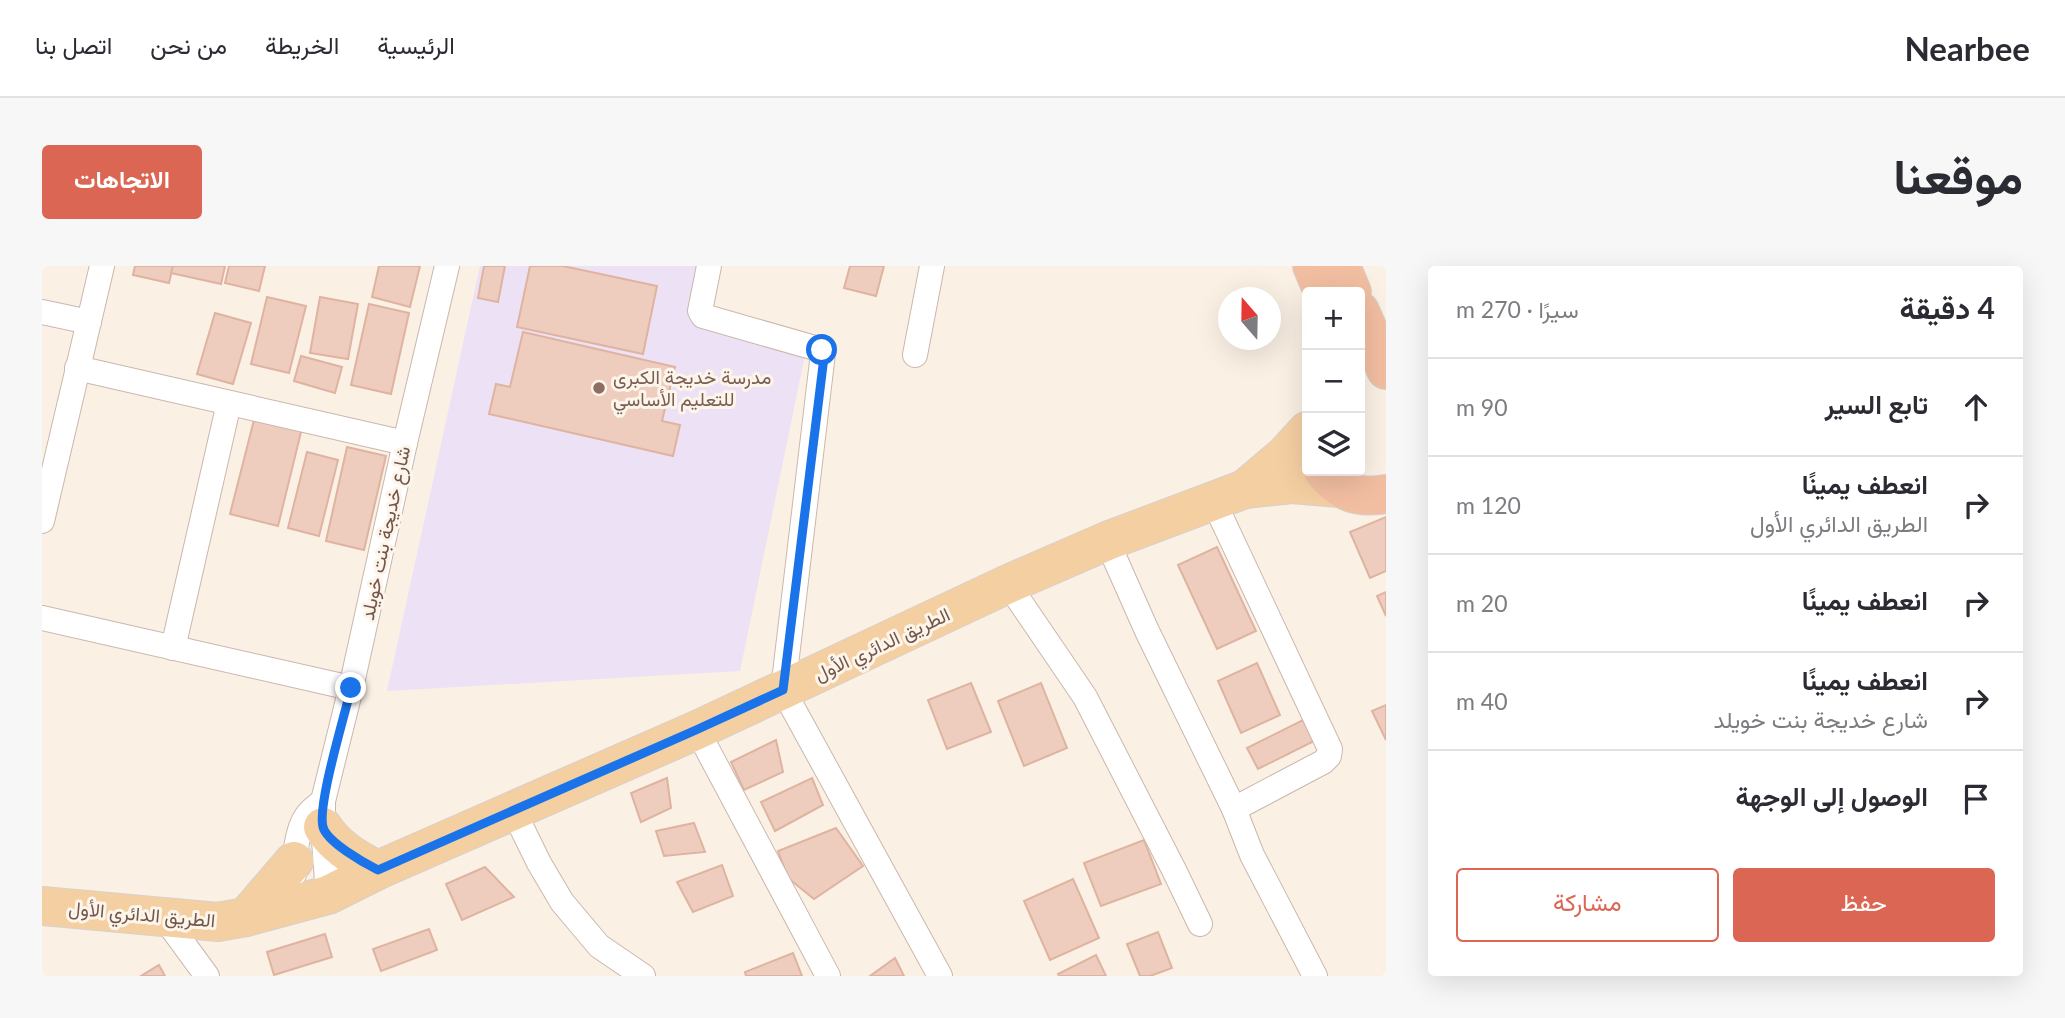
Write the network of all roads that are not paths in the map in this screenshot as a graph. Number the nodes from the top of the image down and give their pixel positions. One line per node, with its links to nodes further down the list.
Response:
1 (102, 266): 10 (street)
2 (447, 266): 19 (street, شارع خديجة بنت خويلد)
3 (709, 266): 28 (street)
4 (932, 266): 12 (street)
5 (1312, 266): 7 (highway)
6 (1341, 266): 8 (highway)
7 (1321, 287)
8 (1350, 287)
9 (42, 312): 10 (street)
10 (89, 322): 13 (street)
11 (1365, 322): 14 (highway)
12 (915, 355)
13 (77, 368): 17 (street); 22 (street)
14 (1386, 370)
15 (1365, 383): 16 (highway)
16 (1386, 386)
17 (229, 403): 19 (street); 26 (street)
18 (1302, 436): 21 (main road)
19 (405, 443): 27 (street, شارع خديجة بنت خويلد)
20 (1362, 491): 21 (main road)
21 (1229, 494): 23 (main road, الطريق الدائري الأول); 30 (street)
22 (42, 521)
23 (1107, 541): 24 (main road, الطريق الدائري الأول); 30 (street)
24 (1008, 584): 28 (main road, الطريق الدائري الأول); 39 (street)
25 (42, 618): 26 (street)
26 (173, 648): 27 (street)
27 (351, 688): 32 (street, شارع خديجة بنت خويلد)
28 (783, 690): 29 (main road, الطريق الدائري الأول); 43 (street)
29 (696, 730): 31 (main road, الطريق الدائري الأول); 42 (street)
30 (1234, 809): 44 (street)
31 (513, 810): 34 (main road, الطريق الدائري الأول); 41 (street)
32 (323, 814): 33 (street); 34 (main road); 35 (street)
33 (294, 861): 35 (street); 38 (main road)
34 (378, 870): 35 (main road, الطريق الدائري الأول)
35 (314, 900): 38 (main road, الطريق الدائري الأول)
36 (42, 906): 37 (main road, الطريق الدائري الأول)
37 (163, 916): 38 (main road, الطريق الدائري الأول); 40 (street)
38 (246, 917)
39 (1200, 924)
40 (207, 976)
41 (643, 976)
42 (828, 976)
43 (940, 976)
44 (1315, 976)

